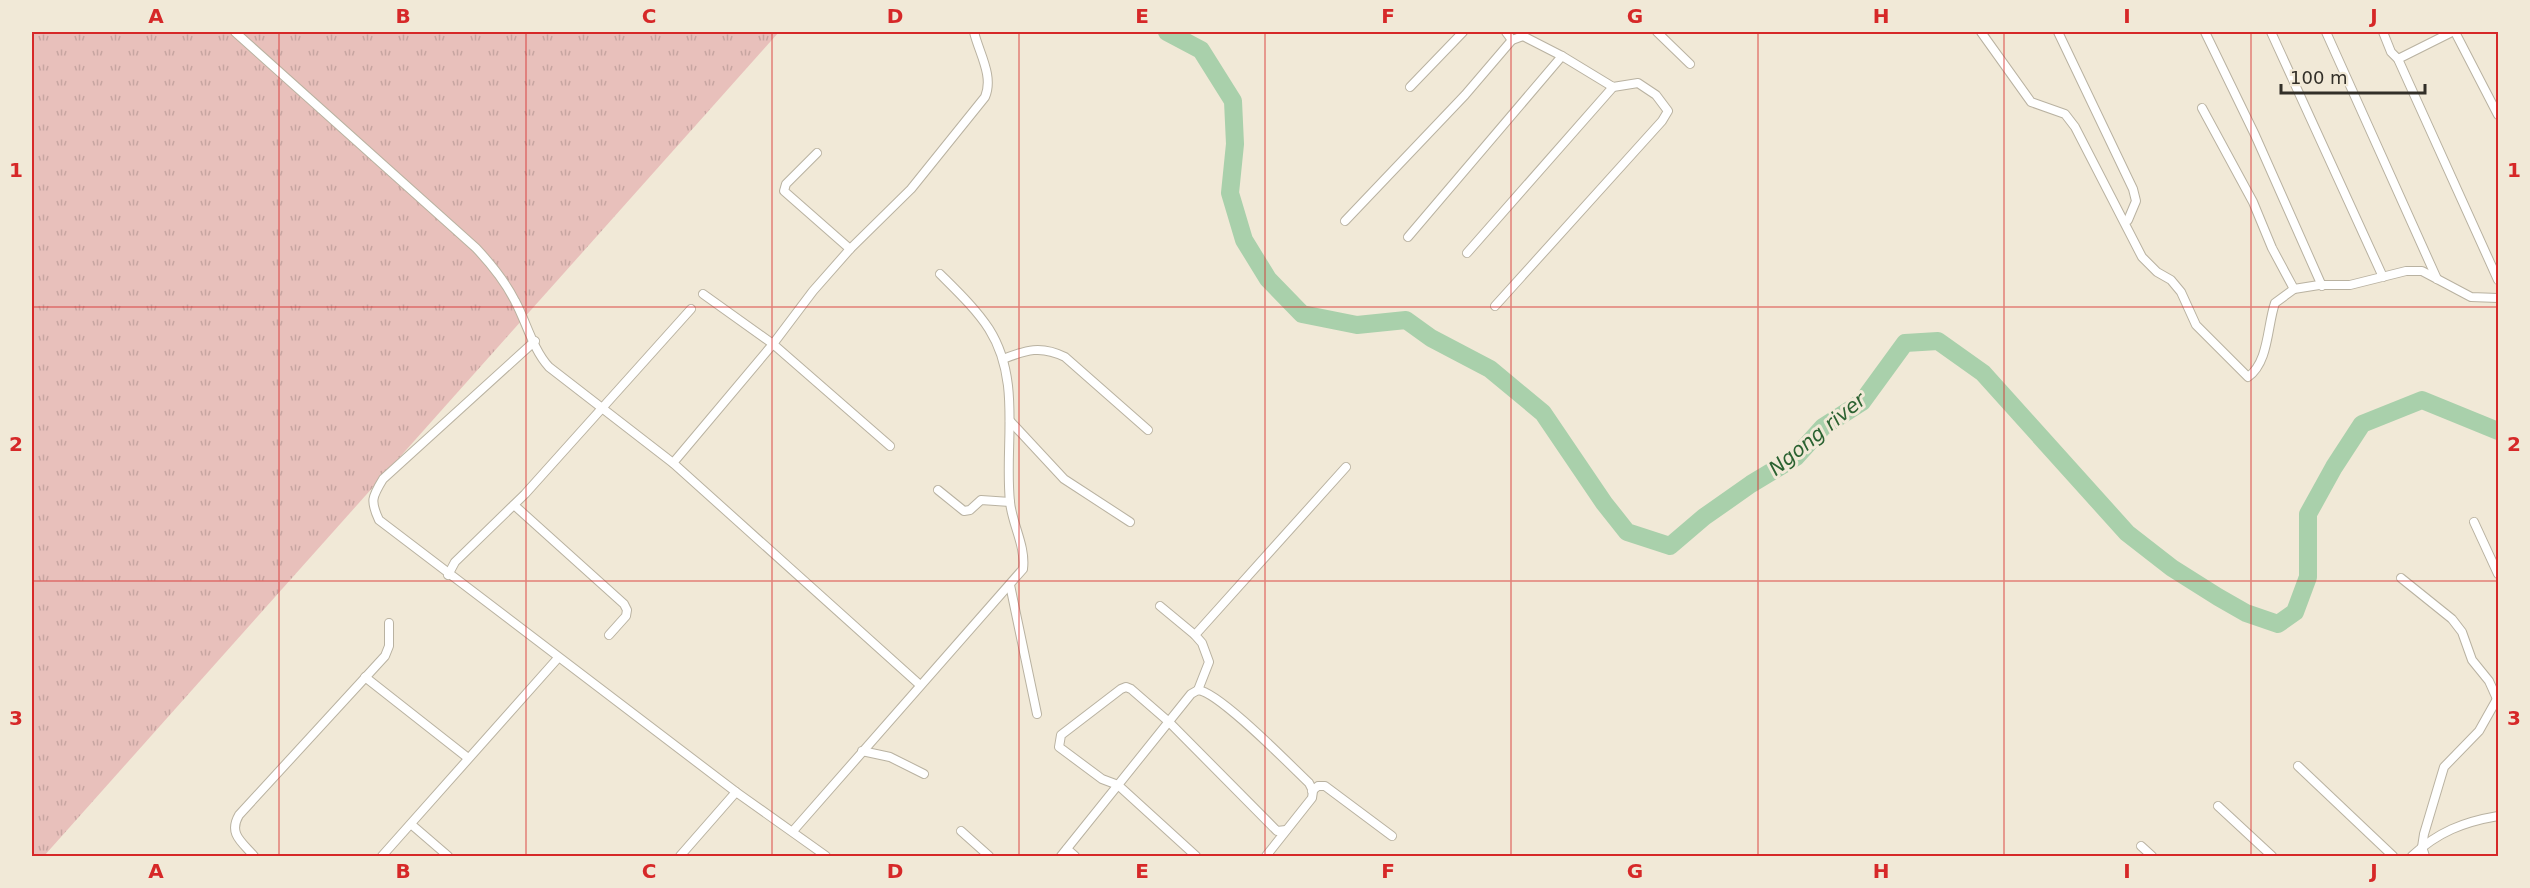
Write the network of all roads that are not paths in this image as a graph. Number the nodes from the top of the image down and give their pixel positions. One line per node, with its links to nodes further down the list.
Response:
1 (235, 32): 37 (street)
2 (974, 32): 25 (street)
3 (1463, 32): 17 (street)
4 (1506, 32): 13 (street)
5 (1657, 32): 16 (street)
6 (1981, 32): 32 (street)
7 (2058, 32): 22 (street)
8 (2205, 32): 31 (street)
9 (2271, 32): 28 (street)
10 (2326, 32): 29 (street)
11 (2383, 32): 15 (street)
12 (2453, 32): 15 (street); 20 (street)
13 (1512, 40): 14 (street); 23 (street)
14 (1562, 56): 18 (street); 24 (street)
15 (2398, 59): 30 (street)
16 (1690, 64)
17 (1410, 87)
18 (1613, 87): 26 (street); 35 (street)
19 (2202, 108): 32 (street)
20 (2499, 115)
21 (817, 153): 25 (street)
22 (2128, 220)
23 (1345, 221)
24 (1408, 237)
25 (850, 249): 38 (street)
26 (1467, 253)
27 (940, 274): 39 (street)
28 (2383, 277): 29 (street); 31 (street)
29 (2438, 280): 34 (street)
30 (2499, 280)
31 (2322, 286): 32 (street)
32 (2294, 290)
33 (703, 294): 38 (street)
34 (2499, 298)
35 (1495, 306)
36 (691, 309): 40 (street)
37 (535, 341): 40 (street); 51 (street)
38 (773, 344): 43 (street); 44 (street)
39 (1003, 359): 41 (street); 42 (street)
40 (602, 409): 44 (street); 48 (street)
41 (1010, 422): 47 (street); 49 (street)
42 (1148, 430)
43 (890, 446)
44 (673, 463): 61 (street)
45 (1346, 467): 58 (street)
46 (938, 490): 47 (street)
47 (1010, 502): 54 (street)
48 (514, 505): 51 (street); 57 (street)
49 (1130, 522)
50 (2474, 522): 52 (street)
51 (448, 574): 59 (street)
52 (2499, 574)
53 (2401, 578): 63 (street)
54 (1010, 585): 61 (street); 64 (street)
55 (1160, 606): 58 (street)
56 (389, 623): 60 (street)
57 (609, 635)
58 (1196, 635): 62 (street)
59 (558, 658): 67 (street); 72 (street)
60 (365, 677): 67 (street); 83 (street)
61 (920, 685): 66 (street)
62 (1198, 690): 65 (street); 71 (street)
63 (2498, 700): 81 (street)
64 (1037, 714)
65 (1169, 722): 70 (street); 70 (street); 76 (street)
66 (862, 751): 69 (street); 77 (street)
67 (468, 758): 75 (street)
68 (2298, 766): 95 (street)
69 (924, 774)
70 (1118, 785): 82 (street); 91 (street)
71 (1312, 791): 76 (street); 79 (street)
72 (736, 792): 77 (street); 86 (street)
73 (2218, 806): 94 (street)
74 (2499, 816): 81 (street)
75 (412, 825): 84 (street); 85 (street)
76 (1286, 830): 92 (street)
77 (793, 831): 87 (street)
78 (961, 831): 88 (street)
79 (1392, 836)
80 (2141, 846): 93 (street)
81 (2422, 847): 96 (street); 97 (street)
82 (1067, 849): 89 (street); 90 (street)
83 (254, 856)
84 (382, 856)
85 (448, 856)
86 (680, 856)
87 (826, 856)
88 (989, 856)
89 (1061, 856)
90 (1075, 856)
91 (1196, 856)
92 (1266, 856)
93 (2152, 856)
94 (2272, 856)
95 (2393, 856)
96 (2412, 856)
97 (2425, 856)

